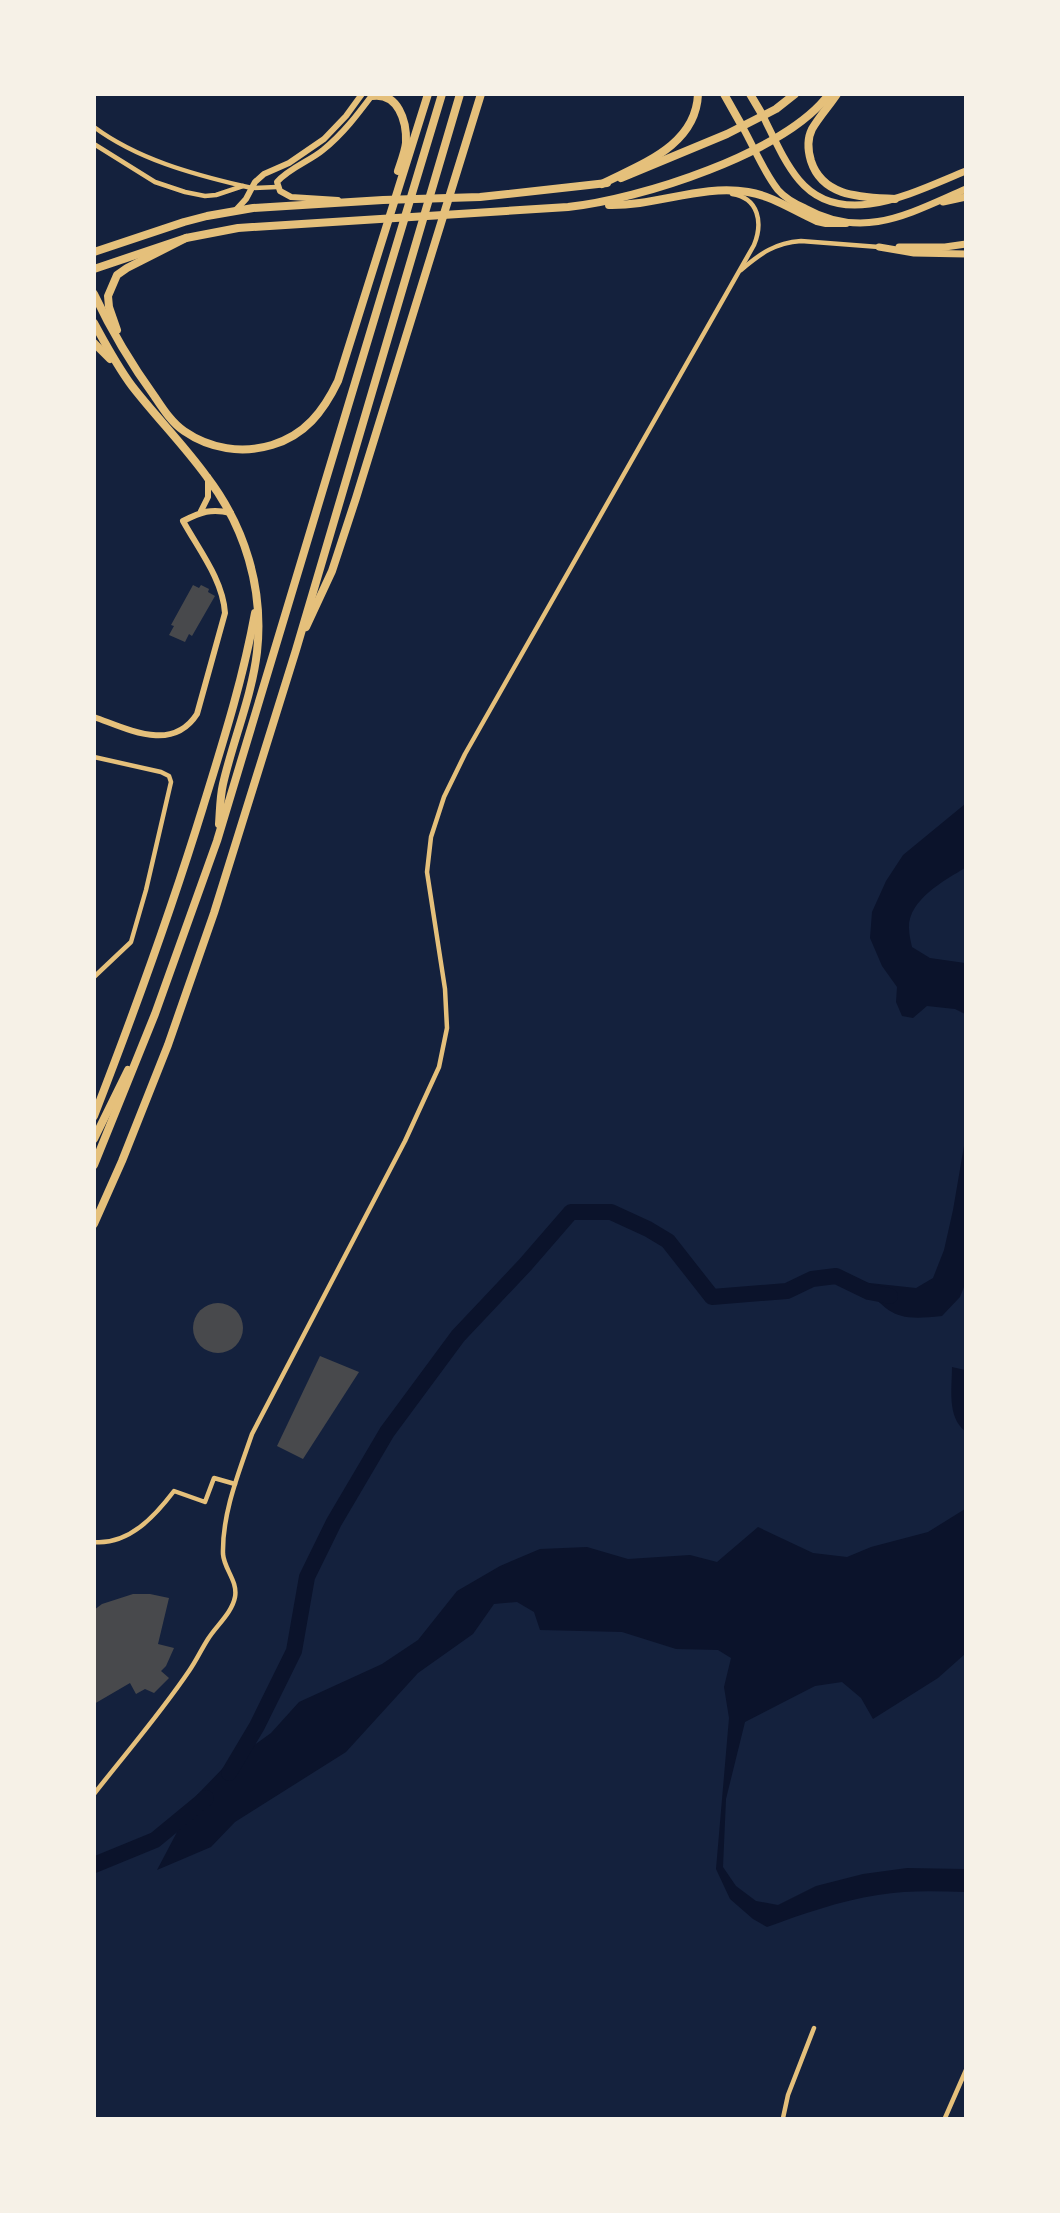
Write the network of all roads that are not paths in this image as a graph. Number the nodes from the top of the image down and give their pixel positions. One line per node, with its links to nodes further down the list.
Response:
1 (362, 94): 24 (street)
2 (428, 94): 33 (main road)
3 (442, 94): 54 (main road)
4 (460, 94): 51 (main road)
5 (481, 94): 51 (main road)
6 (698, 94): 21 (main road)
7 (724, 94): 15 (main road)
8 (750, 94): 14 (main road)
9 (795, 94): 14 (main road)
10 (829, 94): 17 (main road)
11 (837, 94): 28 (main road)
12 (373, 95): 13 (main road); 23 (street)
13 (392, 98): 33 (main road)
14 (763, 116): 15 (main road); 17 (main road)
15 (742, 126): 19 (main road); 21 (main road)
16 (94, 127): 22 (street)
17 (775, 139): 19 (main road); 28 (main road)
18 (94, 144): 22 (street)
19 (755, 149): 30 (main road); 34 (main road)
20 (966, 171): 28 (main road)
21 (602, 184): 29 (main road)
22 (243, 186): 24 (street)
23 (277, 187): 24 (street); 29 (street)
24 (252, 188): 32 (street)
25 (966, 189): 31 (main road)
26 (708, 192): 30 (main road); 34 (main road); 41 (street)
27 (966, 197): 31 (main road)
28 (895, 199)
29 (363, 201): 32 (main road)
30 (596, 204): 35 (main road)
31 (923, 207): 34 (main road)
32 (234, 211): 38 (main road)
33 (388, 222): 45 (main road)
34 (846, 223)
35 (186, 238): 40 (main road); 45 (main road)
36 (966, 244): 37 (main road)
37 (879, 248): 39 (main road); 41 (street)
38 (94, 252)
39 (966, 254)
40 (94, 269)
41 (737, 274): 61 (street)
42 (94, 294): 45 (main road)
43 (94, 323): 46 (main road)
44 (94, 343): 46 (main road)
45 (129, 359)
46 (117, 365): 47 (main road)
47 (208, 477): 48 (street); 49 (main road)
48 (201, 512): 49 (street); 52 (street)
49 (231, 513): 50 (main road)
50 (257, 603): 54 (main road); 57 (main road)
51 (296, 650): 60 (main road)
52 (94, 717)
53 (94, 757): 55 (street)
54 (217, 841): 56 (main road)
55 (94, 977)
56 (155, 1014): 58 (main road); 59 (main road)
57 (94, 1116)
58 (94, 1139)
59 (94, 1166)
60 (94, 1224)
61 (235, 1484): 62 (street); 63 (street)
62 (94, 1542)
63 (94, 1794)
64 (814, 2028): 66 (street)
65 (966, 2070): 67 (street)
66 (783, 2118)
67 (945, 2118)

